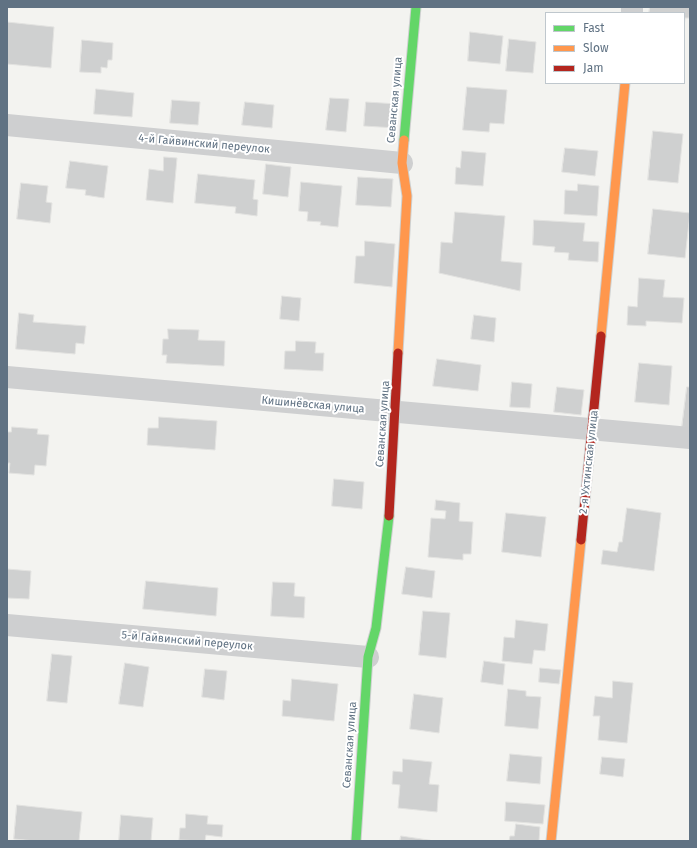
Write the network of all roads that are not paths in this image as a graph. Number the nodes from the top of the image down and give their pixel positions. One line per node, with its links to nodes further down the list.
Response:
1 (416, 7): 4 (street, Севанская улица)
2 (625, 84): 7 (street, 2-я Ухтинская улица)
3 (7, 125): 4 (street, 4-й Гайвинский переулок)
4 (402, 163): 6 (street, Севанская улица)
5 (7, 377): 6 (street, Кишинёвская улица)
6 (396, 413): 7 (street, Кишинёвская улица); 10 (street, Севанская улица)
7 (592, 429): 8 (street, Кишинёвская улица); 12 (street, 2-я Ухтинская улица)
8 (690, 438)
9 (7, 625): 10 (street, 5-й Гайвинский переулок)
10 (368, 657): 11 (street, Севанская улица)
11 (356, 841)
12 (550, 841)

